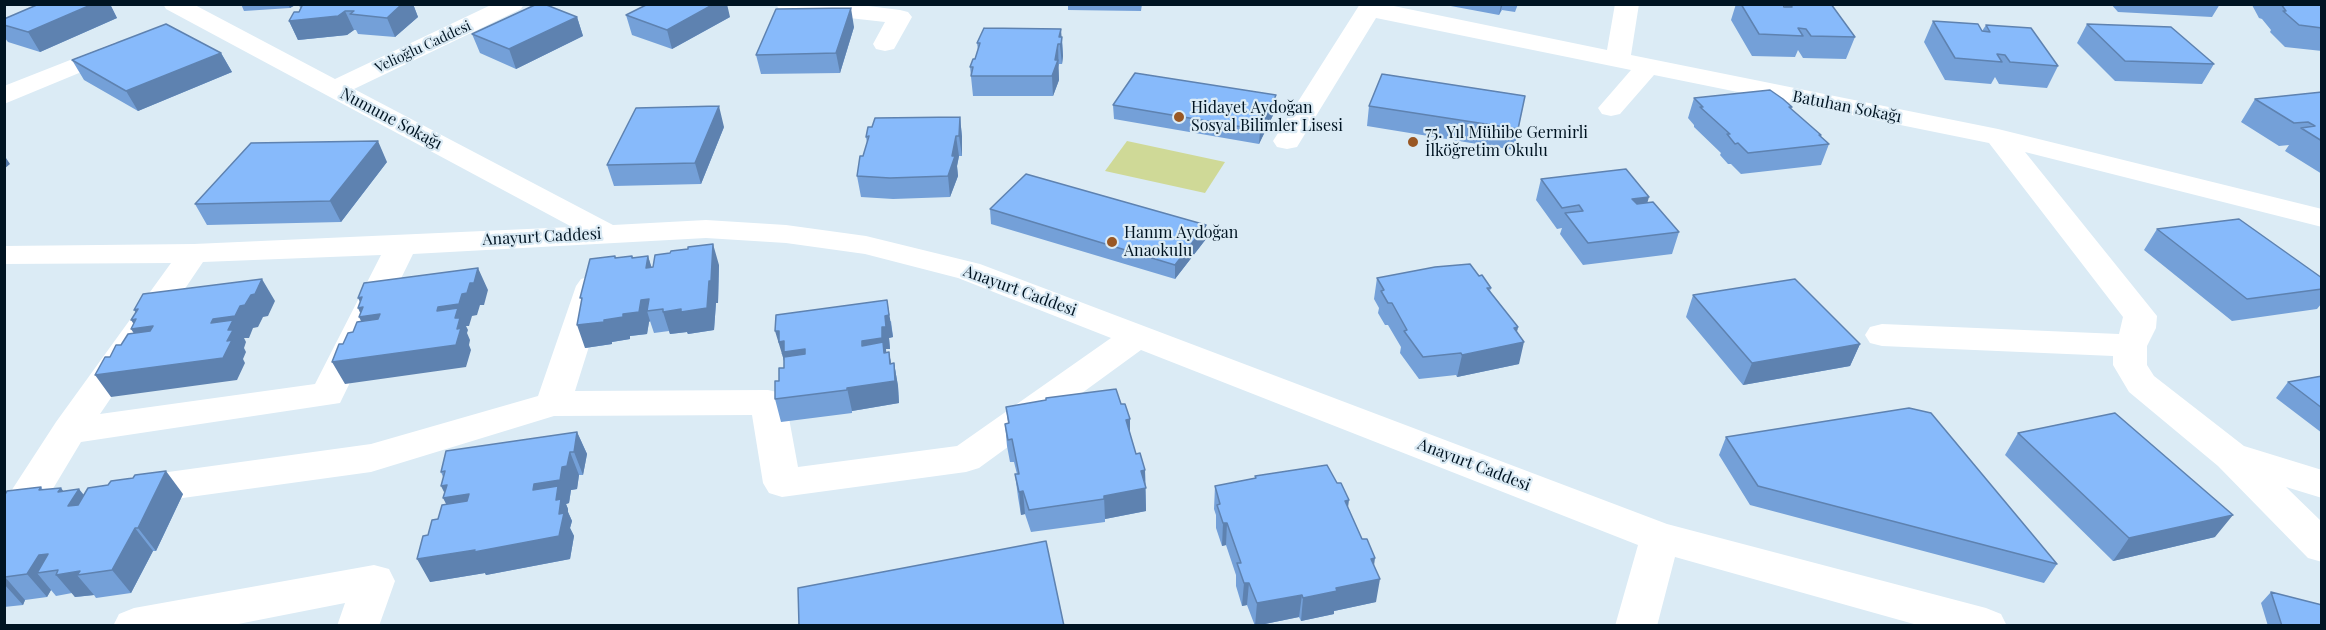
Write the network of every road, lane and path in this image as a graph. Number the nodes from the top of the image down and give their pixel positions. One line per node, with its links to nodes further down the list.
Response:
1 (513, 4): 9 (street, Velioğlu Caddesi)
2 (1627, 4): 7 (street)
3 (792, 5): 6 (street)
4 (1371, 7): 7 (street, Batuhan Sokağı); 13 (street)
5 (188, 9): 9 (street, Numune Sokağı); 10 (street)
6 (885, 44)
7 (1618, 60): 8 (street, Batuhan Sokağı)
8 (1648, 66): 11 (street); 12 (street, Batuhan Sokağı)
9 (334, 89): 15 (street, Numune Sokağı)
10 (4, 96)
11 (1611, 108)
12 (1998, 137): 14 (street, Batuhan Sokağı); 21 (street)
13 (1287, 141)
14 (2322, 218)
15 (608, 234): 16 (street, Anayurt Caddesi); 20 (street, Anayurt Caddesi); 22 (street)
16 (402, 245): 17 (street, Anayurt Caddesi); 23 (street)
17 (194, 253): 18 (street, Anayurt Caddesi); 23 (street)
18 (4, 255)
19 (1881, 335): 21 (street)
20 (1137, 336): 22 (street); 28 (street, Anayurt Caddesi)
21 (2130, 346): 24 (street)
22 (554, 404): 26 (street)
23 (69, 431): 26 (street)
24 (2231, 456): 25 (street); 29 (street)
25 (2322, 484)
26 (23, 505): 27 (street)
27 (4, 536)
28 (1660, 537): 32 (street); 33 (street, Anayurt Caddesi)
29 (2322, 547)
30 (134, 626): 31 (street)
31 (358, 626)
32 (1636, 626)
33 (1986, 626)

